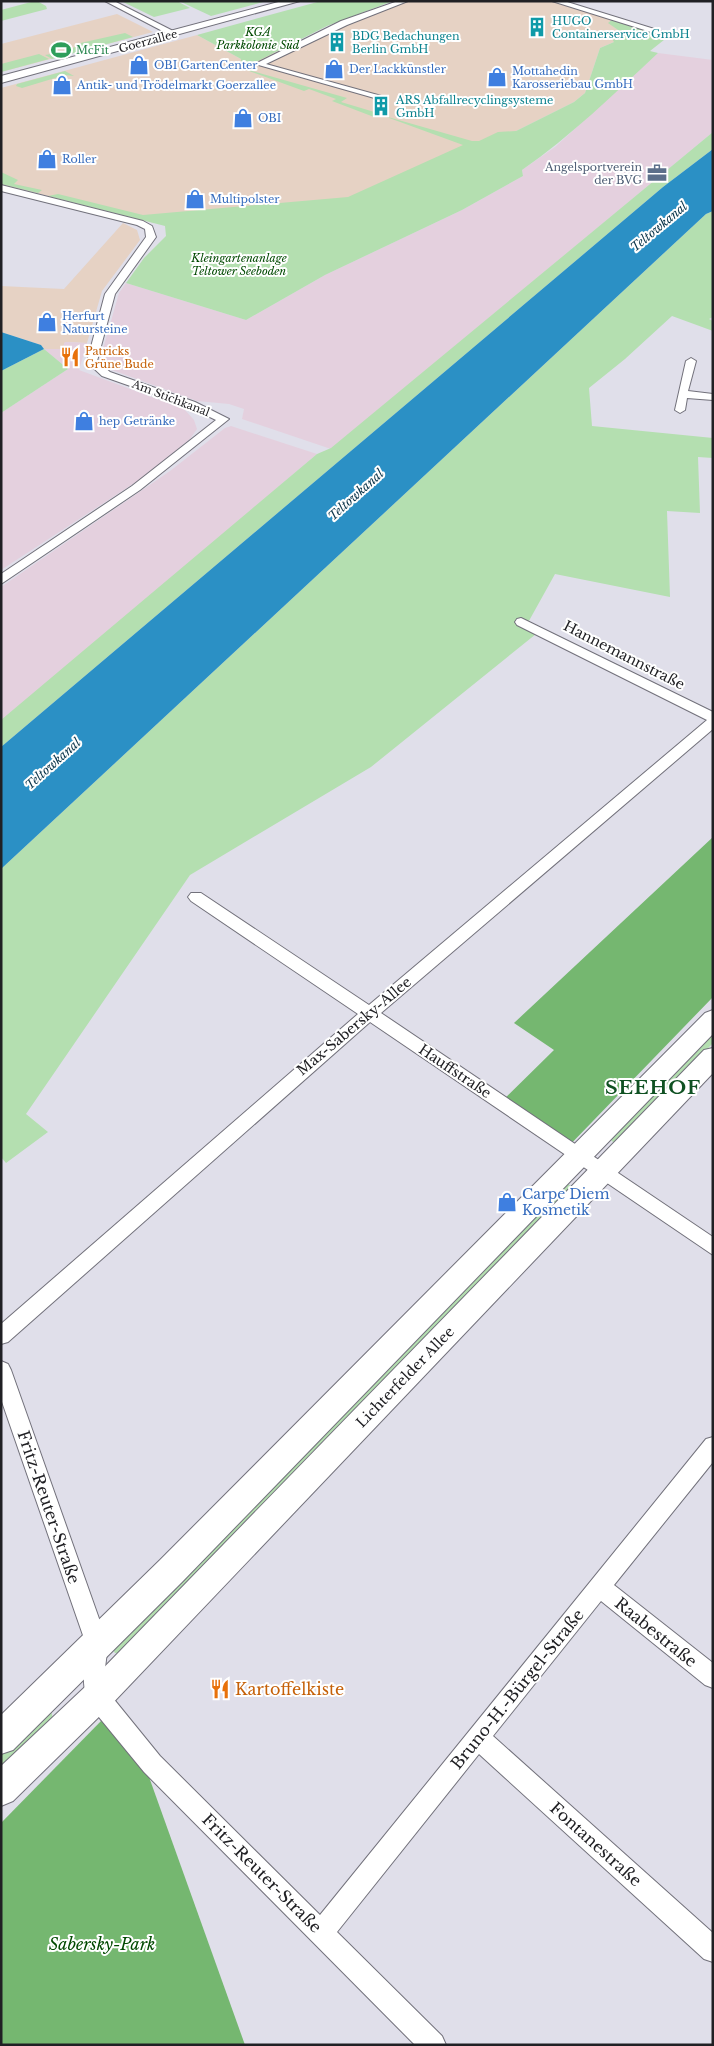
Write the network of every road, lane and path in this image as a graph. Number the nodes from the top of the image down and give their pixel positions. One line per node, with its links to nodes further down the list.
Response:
1 (108, 1): 5 (street)
2 (295, 1): 5 (main road, Goerzallee)
3 (405, 1): 8 (street)
4 (555, 1): 6 (street)
5 (175, 34): 7 (main road, Goerzallee)
6 (673, 36)
7 (1, 80)
8 (382, 99)
9 (1, 188): 14 (street, Am Stichkanal)
10 (691, 361): 11 (street)
11 (682, 394): 12 (street); 13 (street)
12 (713, 397)
13 (680, 410)
14 (1, 580)
15 (521, 622): 16 (street, Hannemannstraße)
16 (713, 718)
17 (713, 722): 19 (street, Max-Sabersky-Allee)
18 (196, 897): 19 (street, Hauffstraße)
19 (370, 1014): 22 (street, Hauffstraße); 25 (street, Max-Sabersky-Allee)
20 (713, 1018): 22 (main road)
21 (713, 1057): 23 (main road, Lichterfelder Allee)
22 (578, 1155): 23 (street, Hauffstraße); 29 (main road)
23 (602, 1172): 24 (street, Hauffstraße); 31 (main road, Lichterfelder Allee)
24 (713, 1247)
25 (1, 1336)
26 (1, 1370): 29 (street, Fritz-Reuter-Straße)
27 (713, 1446): 28 (street, Bruno-H.-Bürgel-Straße)
28 (599, 1586): 30 (street, Raabestraße); 33 (street, Bruno-H.-Bürgel-Straße)
29 (97, 1644): 31 (street); 32 (main road)
30 (713, 1677)
31 (97, 1696): 34 (main road, Lichterfelder Allee); 35 (street, Fritz-Reuter-Straße)
32 (1, 1738)
33 (479, 1738): 35 (street, Bruno-H.-Bürgel-Straße); 36 (street, Fontanestraße)
34 (1, 1789)
35 (321, 1932): 37 (street, Fritz-Reuter-Straße)
36 (713, 1950)
37 (433, 2045)

